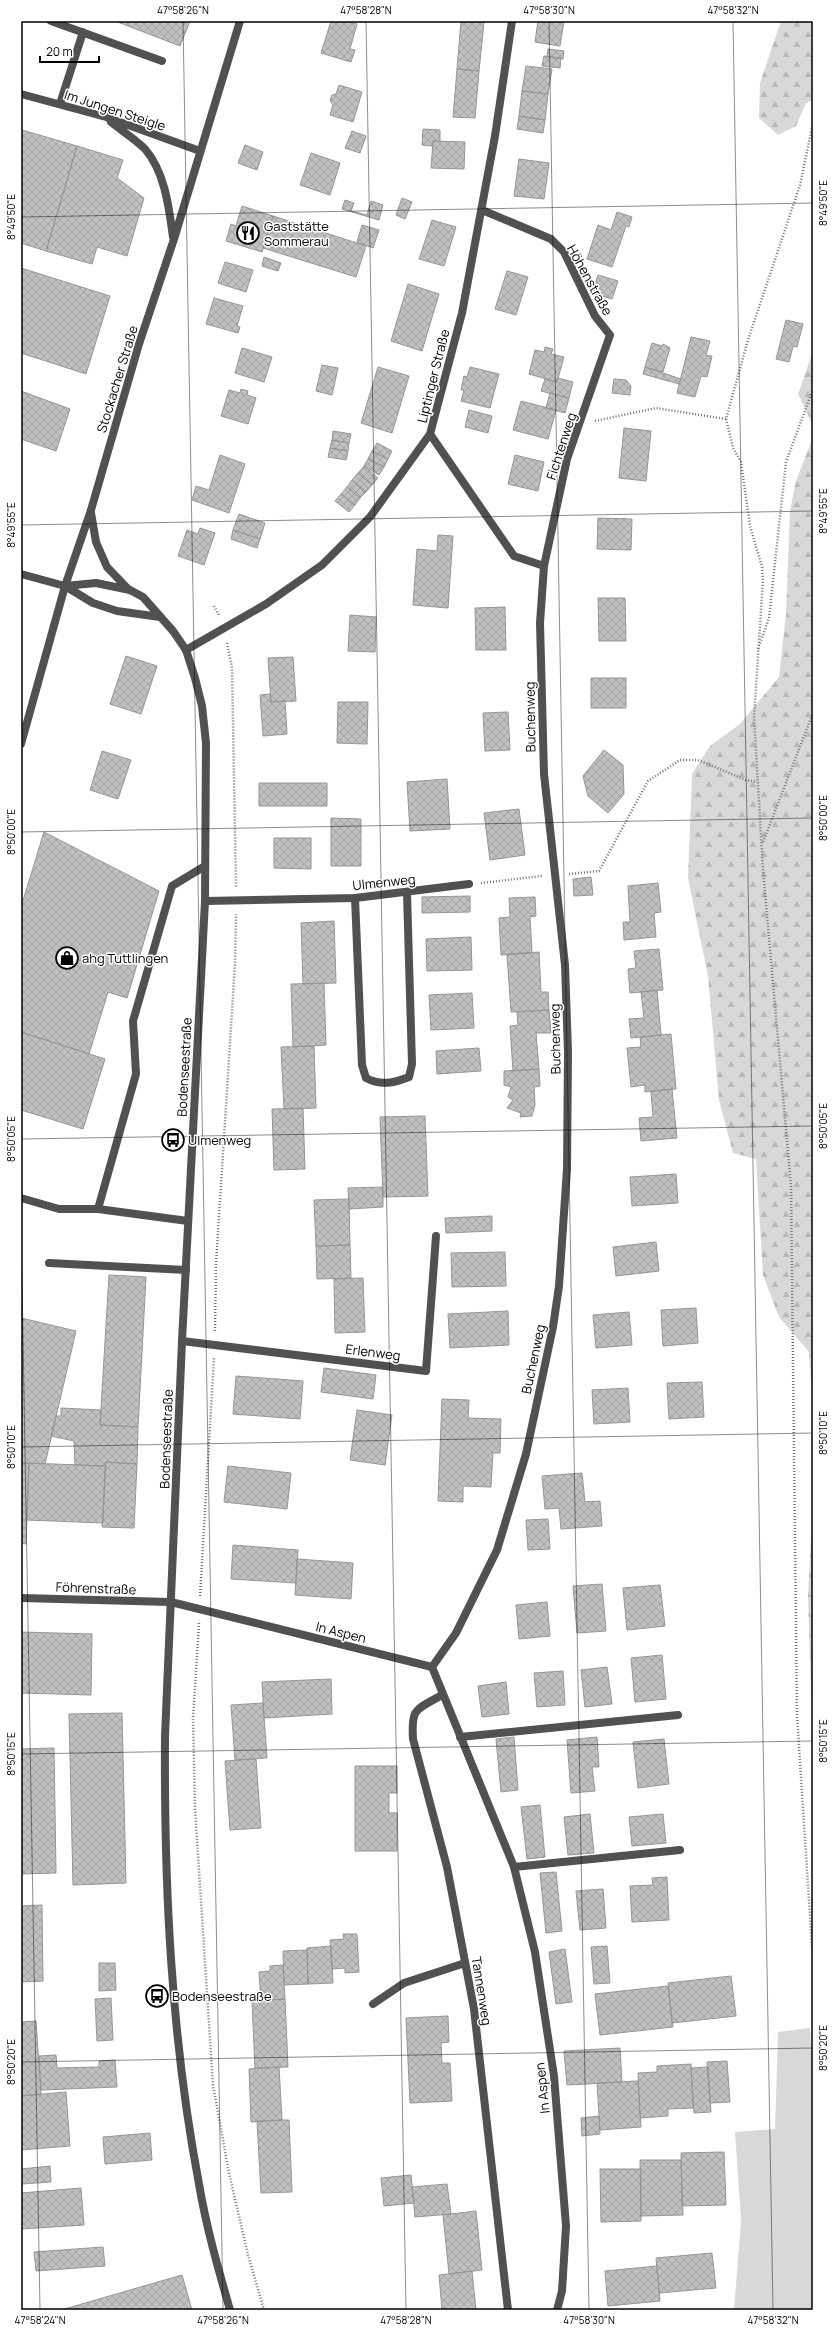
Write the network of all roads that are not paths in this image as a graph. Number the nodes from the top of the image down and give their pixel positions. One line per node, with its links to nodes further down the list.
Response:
1 (51, 21): 4 (street)
2 (240, 21): 9 (street, Stockacher Straße)
3 (512, 21): 10 (street, Liptinger Straße)
4 (83, 32): 5 (street); 7 (street)
5 (162, 61)
6 (21, 94): 7 (street, Im Jungen Steigle)
7 (60, 104): 8 (street, Im Jungen Steigle)
8 (106, 118): 9 (street, Im Jungen Steigle); 11 (street)
9 (200, 151): 11 (street, Stockacher Straße)
10 (482, 210): 12 (street, Höhenstraße); 13 (street, Liptinger Straße)
11 (174, 239): 14 (street, Stockacher Straße)
12 (610, 335): 15 (street, Fichtenweg)
13 (430, 434): 15 (street); 20 (street, Liptinger Straße)
14 (91, 510): 17 (street, Stockacher Straße); 18 (street)
15 (544, 566): 36 (street, Buchenweg)
16 (21, 574): 17 (street)
17 (65, 586): 18 (street); 19 (street); 21 (street, Stockacher Straße)
18 (130, 590): 19 (street, Bodenseestraße)
19 (160, 618): 20 (street, Bodenseestraße)
20 (186, 650): 22 (street, Bodenseestraße)
21 (21, 744)
22 (205, 866): 26 (street, Bodenseestraße); 28 (street)
23 (469, 884): 24 (street, Ulmenweg)
24 (407, 892): 25 (street, Ulmenweg); 25 (street)
25 (355, 898): 26 (street, Ulmenweg)
26 (204, 901): 29 (street, Bodenseestraße)
27 (21, 1198): 28 (street)
28 (98, 1209): 29 (street)
29 (188, 1221): 32 (street, Bodenseestraße)
30 (436, 1236): 33 (street, Erlenweg)
31 (49, 1263): 32 (street)
32 (186, 1270): 33 (street, Bodenseestraße)
33 (182, 1340): 35 (street, Bodenseestraße)
34 (21, 1598): 35 (street, Föhrenstraße)
35 (171, 1602): 36 (street, In Aspen); 44 (street, Bodenseestraße)
36 (432, 1667): 37 (street, In Aspen)
37 (442, 1695): 39 (street, In Aspen); 42 (street, Tannenweg)
38 (678, 1715): 39 (street)
39 (460, 1736): 41 (street, In Aspen)
40 (680, 1850): 41 (street)
41 (514, 1867): 46 (street, In Aspen)
42 (465, 1963): 43 (street); 45 (street, Tannenweg)
43 (373, 2004)
44 (230, 2310)
45 (508, 2310)
46 (557, 2310)

